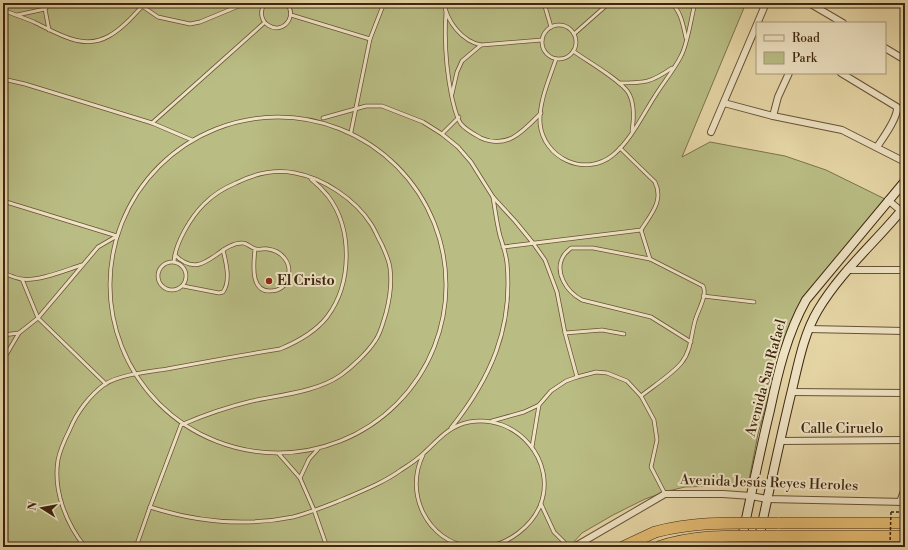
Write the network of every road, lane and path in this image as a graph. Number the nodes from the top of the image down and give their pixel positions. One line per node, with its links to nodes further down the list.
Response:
1 (50, 3): 14 (lane)
2 (252, 3): 13 (lane)
3 (265, 3): 21 (lane)
4 (287, 3): 17 (lane)
5 (384, 3): 26 (lane)
6 (444, 3): 16 (lane)
7 (544, 3): 22 (lane)
8 (609, 3): 25 (lane)
9 (670, 3): 27 (lane)
10 (695, 3): 27 (lane)
11 (766, 3): 19 (street)
12 (809, 3): 20 (street)
13 (144, 4): 24 (lane)
14 (45, 9): 18 (lane); 24 (lane)
15 (3, 10): 18 (lane)
16 (446, 12): 29 (lane); 39 (lane)
17 (291, 15): 21 (lane); 26 (lane)
18 (18, 16): 24 (lane)
19 (758, 22)
20 (841, 22)
21 (264, 23): 46 (lane)
22 (551, 27): 25 (lane); 28 (lane)
23 (756, 27): 40 (street)
24 (49, 30)
25 (574, 34): 31 (lane)
26 (370, 39): 41 (lane)
27 (686, 39): 34 (lane)
28 (542, 40): 29 (lane); 32 (lane)
29 (481, 45): 39 (lane)
30 (886, 49): 33 (street)
31 (574, 51): 32 (lane); 38 (lane)
32 (556, 59): 42 (lane)
33 (905, 60)
34 (674, 67): 38 (lane); 49 (lane)
35 (789, 74): 43 (street)
36 (843, 74): 52 (street)
37 (3, 79): 46 (lane)
38 (619, 83): 49 (lane)
39 (452, 96): 45 (lane)
40 (724, 103): 43 (street); 48 (street)
41 (355, 109): 44 (lane); 47 (lane); 50 (lane)
42 (540, 112): 45 (lane); 53 (lane)
43 (773, 116): 52 (street)
44 (323, 118): 47 (lane); 51 (lane)
45 (458, 118): 50 (lane)
46 (152, 123): 51 (lane)
47 (351, 132): 100 (lane)
48 (711, 132)
49 (632, 133): 53 (lane)
50 (442, 134): 57 (lane)
51 (192, 140): 62 (lane)
52 (877, 147): 54 (street)
53 (620, 148): 61 (lane)
54 (905, 162)
55 (309, 176): 67 (lane); 87 (lane); 95 (lane)
56 (905, 181): 58 (main road, Avenida San Rafael)
57 (493, 198): 63 (lane); 64 (lane)
58 (888, 200): 60 (street); 106 (main road, Avenida San Rafael)
59 (3, 201): 62 (lane)
60 (904, 210): 71 (main road, Avenida San Rafael)
61 (641, 230): 63 (lane); 68 (lane)
62 (117, 236): 70 (lane); 87 (lane)
63 (533, 243): 64 (lane); 81 (lane)
64 (503, 247): 96 (lane)
65 (223, 250): 66 (lane); 67 (lane); 75 (lane)
66 (255, 250): 66 (lane)
67 (175, 255): 69 (lane)
68 (650, 259): 76 (lane); 85 (lane)
69 (174, 262): 75 (lane); 75 (lane)
70 (82, 265): 74 (lane); 78 (lane)
71 (848, 270): 72 (street); 79 (main road, Avenida San Rafael)
72 (905, 270)
73 (3, 273): 74 (lane)
74 (22, 279): 78 (lane)
75 (183, 286)
76 (704, 296): 77 (lane); 85 (lane)
77 (754, 302)
78 (38, 318): 82 (lane); 89 (lane)
79 (808, 329): 80 (street); 90 (main road, Avenida San Rafael)
80 (905, 330)
81 (565, 332): 83 (lane); 88 (lane)
82 (19, 333): 84 (lane); 86 (lane)
83 (624, 334)
84 (3, 336)
85 (691, 342): 92 (lane)
86 (3, 360)
87 (134, 374): 89 (lane); 95 (lane)
88 (577, 377): 92 (lane); 93 (lane)
89 (106, 384): 117 (lane)
90 (792, 392): 91 (street); 98 (main road, Avenida San Rafael)
91 (905, 393)
92 (641, 396): 105 (lane)
93 (539, 405): 94 (lane); 99 (lane)
94 (491, 422): 96 (lane); 99 (lane)
95 (181, 425): 102 (lane); 110 (lane)
96 (450, 429): 101 (lane)
97 (905, 440): 98 (street, Calle Ciruelo)
98 (780, 441): 107 (main road, Avenida San Rafael)
99 (532, 446): 109 (lane)
100 (318, 449): 102 (lane); 103 (lane)
101 (424, 453): 111 (lane); 115 (lane)
102 (279, 454): 103 (lane)
103 (300, 478): 111 (lane)
104 (905, 488): 108 (street)
105 (665, 494): 106 (street, Avenida Jesús Reyes Heroles); 125 (street, Avenida Jesús Reyes Heroles)
106 (751, 496): 107 (street, Avenida Jesús Reyes Heroles); 128 (main road, Avenida San Rafael)
107 (767, 500): 108 (street, Avenida Jesús Reyes Heroles); 129 (main road, Avenida San Rafael)
108 (903, 502)
109 (541, 504): 116 (lane); 124 (lane)
110 (150, 507): 111 (lane); 118 (lane)
111 (314, 510): 119 (lane)
112 (905, 512): 114 (path, bridge)
113 (905, 523): 126 (highway, bridge)
114 (903, 540): 127 (highway, bridge)
115 (453, 542): 120 (lane); 121 (lane)
116 (499, 544): 122 (lane); 123 (lane)
117 (85, 547)
118 (136, 547)
119 (327, 547)
120 (452, 547)
121 (470, 547)
122 (487, 547)
123 (502, 547)
124 (568, 547)
125 (574, 547)
126 (623, 547)
127 (658, 547)
128 (740, 547)
129 (757, 547)

